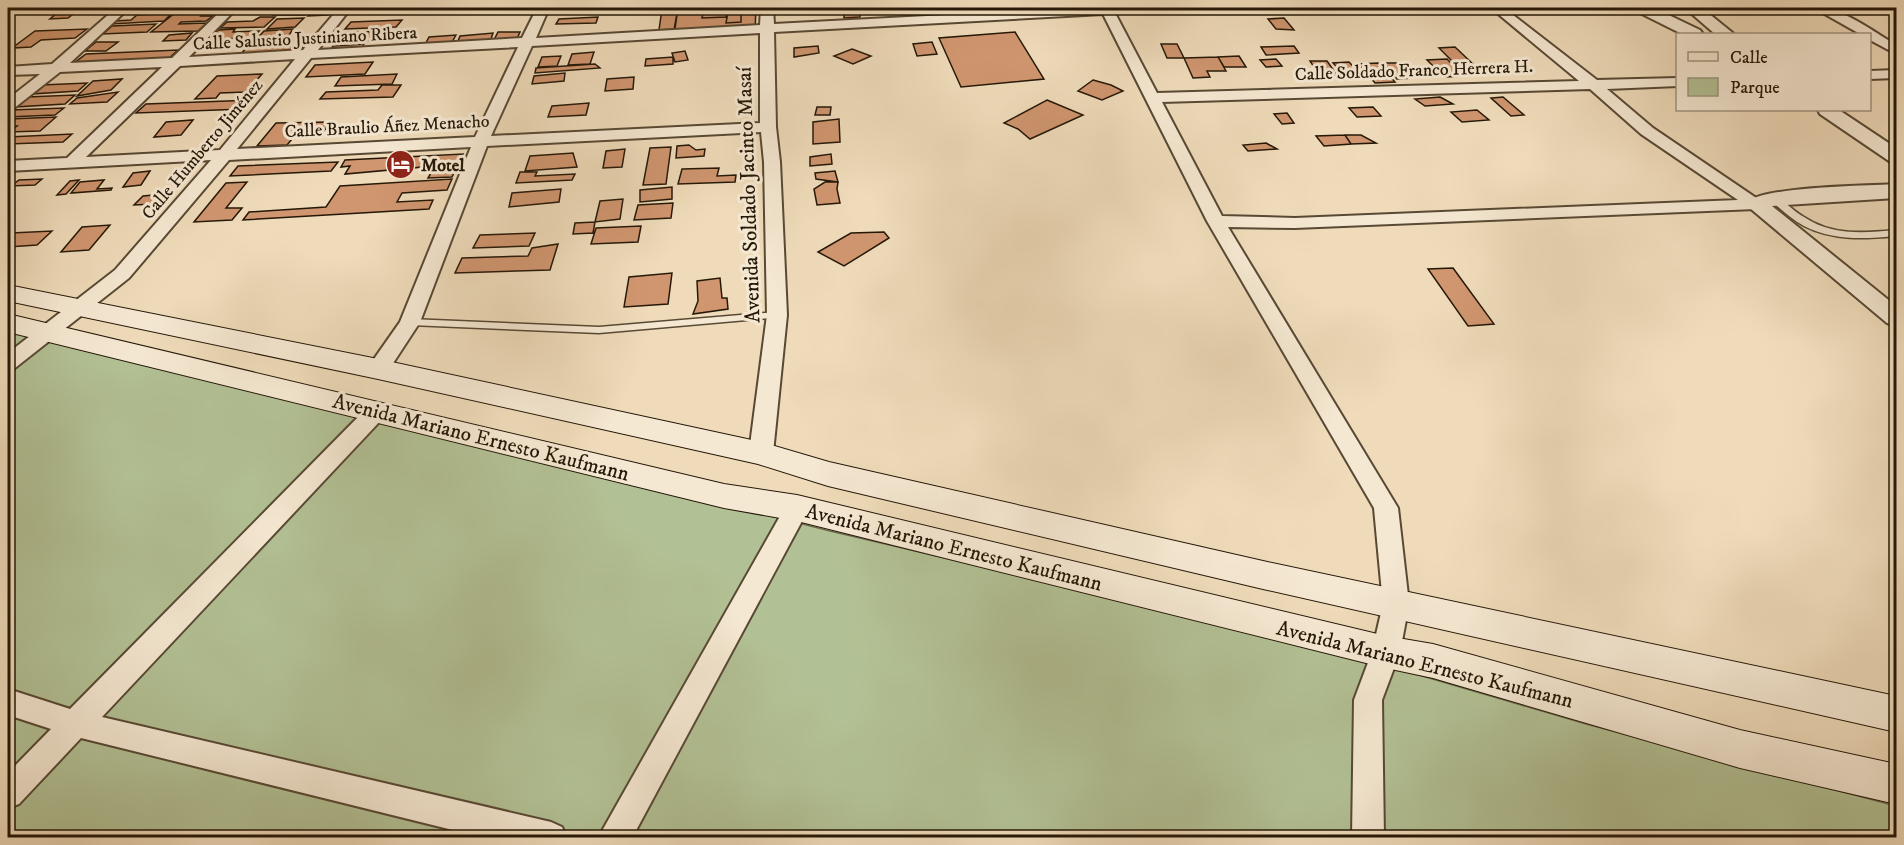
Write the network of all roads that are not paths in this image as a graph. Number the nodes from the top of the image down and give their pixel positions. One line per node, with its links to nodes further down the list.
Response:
1 (123, 8): 21 (street)
2 (231, 8): 20 (street)
3 (345, 8): 19 (street, Calle Humberto Jiménez)
4 (543, 8): 17 (street)
5 (767, 8): 12 (street, Avenida Soldado Jacinto Masaí)
6 (1106, 8): 7 (street, Calle Salustio Justiniano Ribera); 12 (street, Calle Salustio Justiniano Ribera); 27 (street)
7 (1143, 8)
8 (1497, 8): 26 (street)
9 (1642, 8): 13 (street)
10 (1693, 8): 14 (street)
11 (1820, 8): 15 (street)
12 (766, 30): 17 (street, Calle Salustio Justiniano Ribera); 30 (street, Avenida Soldado Jacinto Masaí)
13 (1692, 33)
14 (1724, 33)
15 (1865, 33)
16 (1871, 36): 18 (street)
17 (527, 43): 19 (street, Calle Salustio Justiniano Ribera); 31 (street)
18 (1896, 50)
19 (307, 56): 20 (street, Calle Salustio Justiniano Ribera); 32 (street, Calle Humberto Jiménez)
20 (175, 63): 21 (street, Calle Salustio Justiniano Ribera); 34 (street)
21 (55, 69): 22 (street, Calle Salustio Justiniano Ribera); 28 (street)
22 (8, 71)
23 (1896, 74): 24 (street)
24 (1871, 75)
25 (1676, 82): 26 (street, Calle Soldado Franco Herrera H.)
26 (1594, 85): 27 (street, Calle Soldado Franco Herrera H.); 37 (street)
27 (1151, 98): 38 (street)
28 (8, 106)
29 (1828, 111): 33 (street)
30 (768, 127): 31 (street, Calle Braulio Áñez Menacho); 42 (street, Avenida Soldado Jacinto Masaí)
31 (481, 141): 32 (street, Calle Braulio Áñez Menacho); 44 (street)
32 (226, 153): 34 (street, Calle Braulio Áñez Menacho); 41 (street, Calle Humberto Jiménez)
33 (1896, 157)
34 (73, 161): 35 (street, Calle Braulio Áñez Menacho)
35 (8, 166)
36 (1896, 191): 37 (street)
37 (1764, 201): 38 (street); 39 (lane); 43 (street)
38 (1216, 221): 52 (street)
39 (1896, 233)
40 (8, 293): 41 (main road, Avenida Mariano Ernesto Kaufmann)
41 (81, 308): 46 (street, Calle Humberto Jiménez); 48 (main road, Avenida Mariano Ernesto Kaufmann)
42 (777, 315): 44 (lane); 50 (street, Avenida Soldado Jacinto Masaí)
43 (1896, 318)
44 (410, 322): 48 (street)
45 (8, 323): 46 (main road, Avenida Mariano Ernesto Kaufmann)
46 (47, 332): 47 (street, Calle Humberto Jiménez); 49 (main road, Avenida Mariano Ernesto Kaufmann)
47 (8, 363)
48 (378, 369): 50 (main road, Avenida Mariano Ernesto Kaufmann)
49 (375, 413): 51 (main road, Avenida Mariano Ernesto Kaufmann); 56 (street)
50 (761, 453): 52 (main road, Avenida Mariano Ernesto Kaufmann)
51 (797, 508): 53 (main road, Avenida Mariano Ernesto Kaufmann); 60 (street)
52 (1396, 604): 53 (street); 55 (main road, Avenida Mariano Ernesto Kaufmann)
53 (1386, 652): 57 (main road, Avenida Mariano Ernesto Kaufmann); 61 (street)
54 (8, 702): 56 (street)
55 (1896, 714)
56 (76, 724): 58 (street); 59 (street)
57 (1896, 784)
58 (8, 794)
59 (551, 837)
60 (614, 837)
61 (1368, 837)

